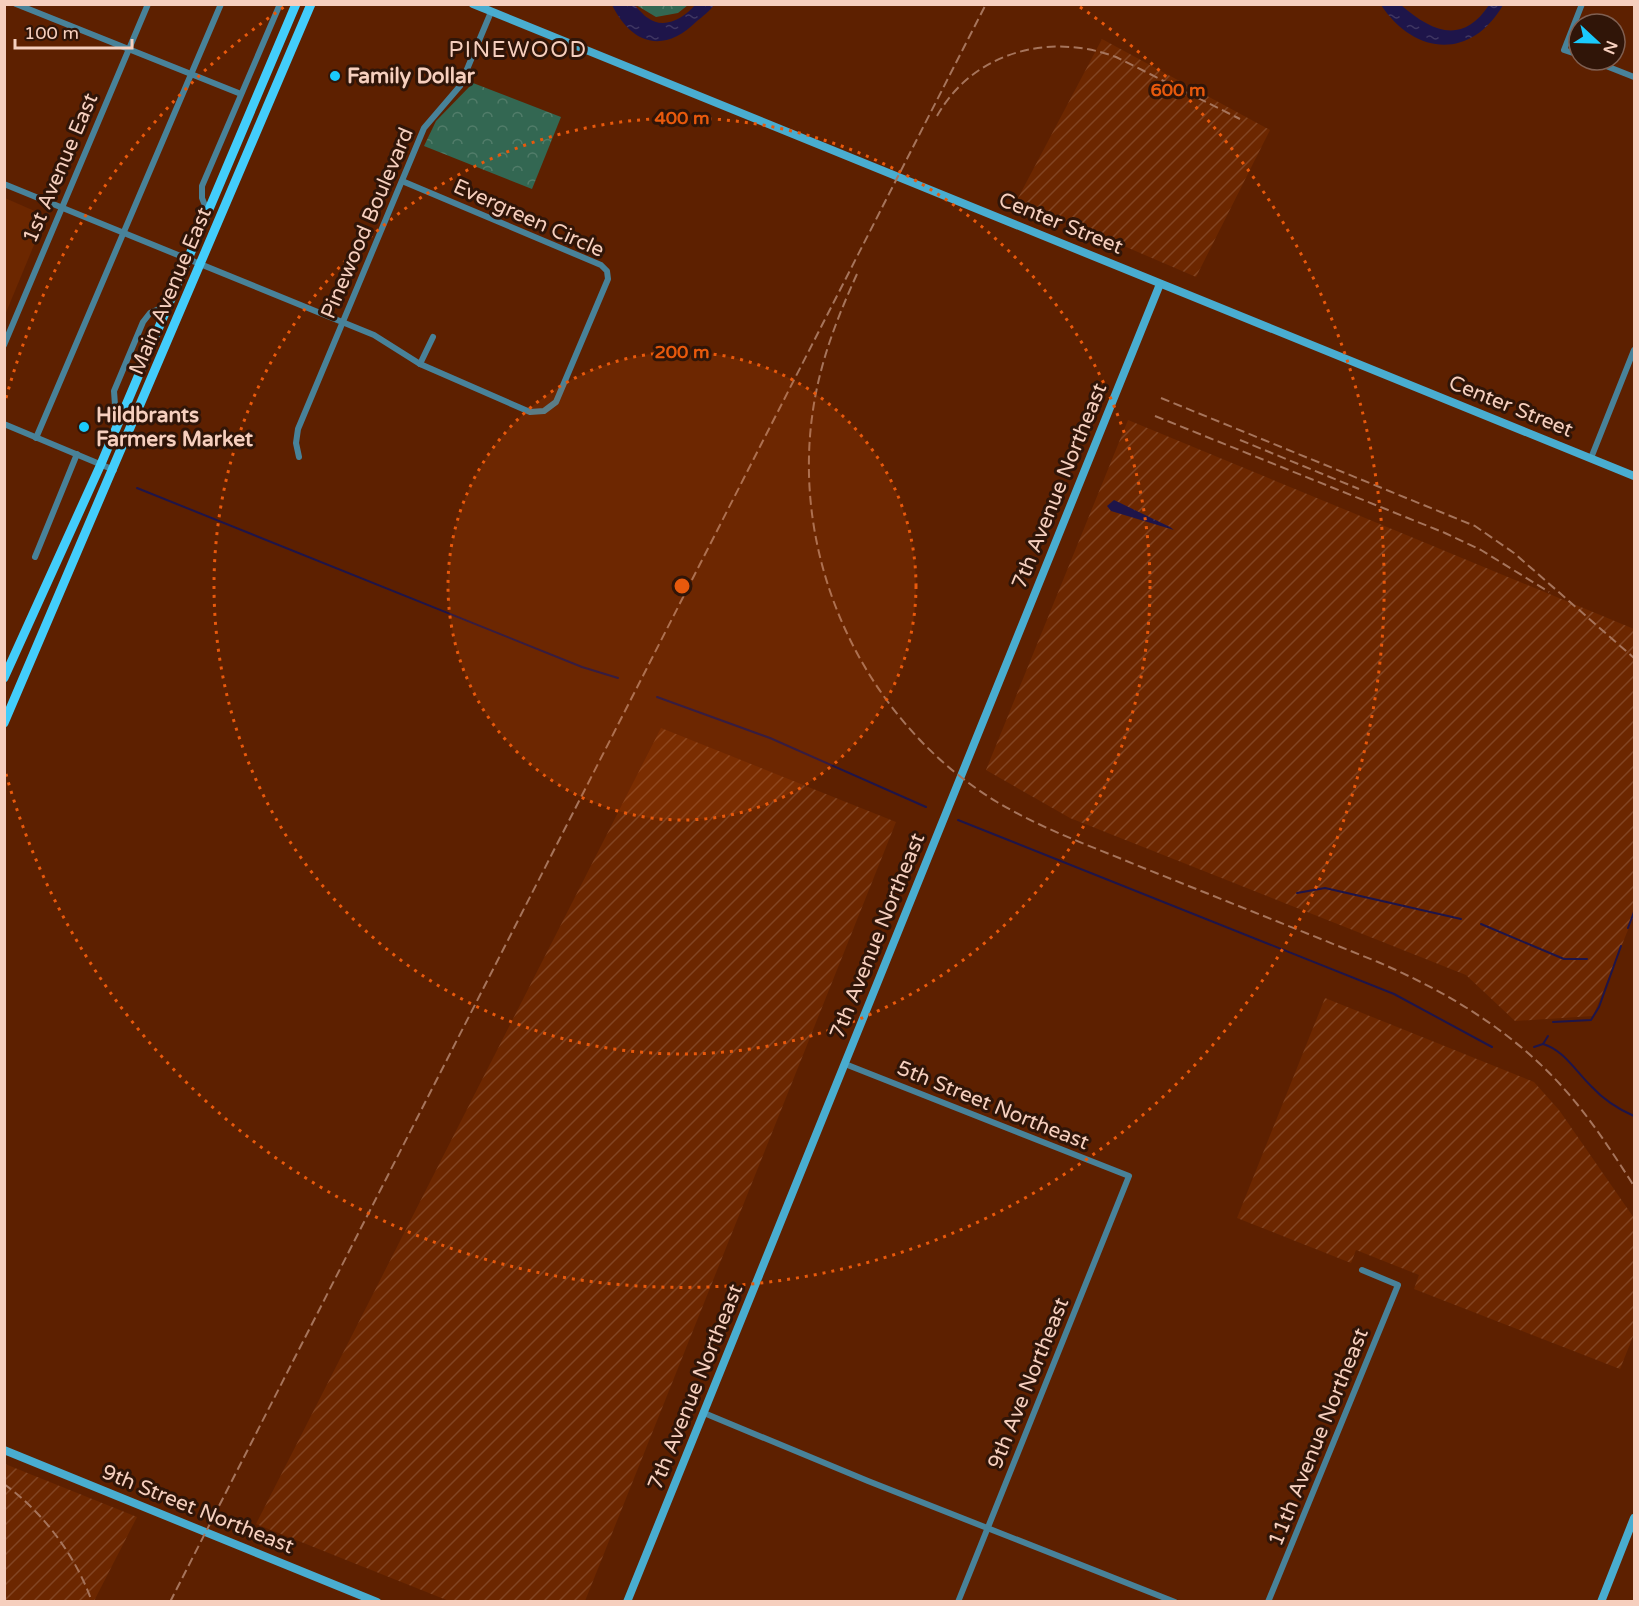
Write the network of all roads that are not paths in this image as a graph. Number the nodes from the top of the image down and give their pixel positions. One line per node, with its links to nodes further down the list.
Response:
1 (16, 4): 9 (street)
2 (148, 4): 9 (street, 1st Avenue East)
3 (221, 4): 10 (street)
4 (280, 4): 11 (street)
5 (296, 4): 15 (main road, Main Avenue East)
6 (311, 4): 18 (main road, Main Avenue East)
7 (473, 4): 8 (street, Center Street)
8 (491, 12): 12 (street, Pinewood Boulevard); 19 (street, Center Street)
9 (129, 51): 10 (street); 14 (street, 1st Avenue East)
10 (192, 73): 11 (street); 16 (street)
11 (241, 94): 15 (street)
12 (402, 181): 21 (street, Pinewood Boulevard); 25 (street, Evergreen Circle)
13 (4, 184): 14 (street, Evergreen Circle)
14 (61, 207): 16 (street, Evergreen Circle); 23 (street, 1st Avenue East)
15 (208, 213): 17 (main road, Main Avenue East)
16 (123, 233): 17 (street, Evergreen Circle); 28 (street)
17 (188, 259): 18 (street, Evergreen Circle); 20 (main road, Main Avenue East)
18 (201, 265): 21 (street, Evergreen Circle); 33 (main road, Main Avenue East)
19 (1160, 284): 31 (street, Center Street); 38 (street, 7th Avenue Northeast)
20 (169, 304): 26 (main road, Main Avenue East); 26 (street)
21 (343, 323): 25 (street, Evergreen Circle); 30 (street, Pinewood Boulevard)
22 (433, 337): 25 (street)
23 (4, 345)
24 (1635, 350): 31 (street)
25 (420, 364)
26 (122, 415): 32 (main road, Main Avenue East)
27 (4, 424): 28 (street)
28 (36, 438): 29 (street)
29 (77, 454): 32 (street); 35 (street)
30 (299, 457)
31 (1591, 458): 34 (street, Center Street)
32 (100, 465): 33 (street); 36 (main road, Main Avenue East)
33 (114, 470): 37 (main road, Main Avenue East)
34 (1635, 476)
35 (35, 557)
36 (4, 678)
37 (4, 723)
38 (845, 1064): 39 (street, 5th Street Northeast); 41 (street, 7th Avenue Northeast)
39 (1129, 1176): 44 (street, 9th Ave Northeast)
40 (1362, 1270): 49 (street, 11th Avenue Northeast)
41 (704, 1413): 44 (street); 46 (street, 7th Avenue Northeast)
42 (4, 1450): 45 (street, 9th Street Northeast)
43 (1635, 1518): 50 (street)
44 (987, 1528): 47 (street, 9th Ave Northeast); 48 (street)
45 (377, 1602)
46 (627, 1602)
47 (958, 1602)
48 (1174, 1602)
49 (1268, 1602)
50 (1601, 1602)

